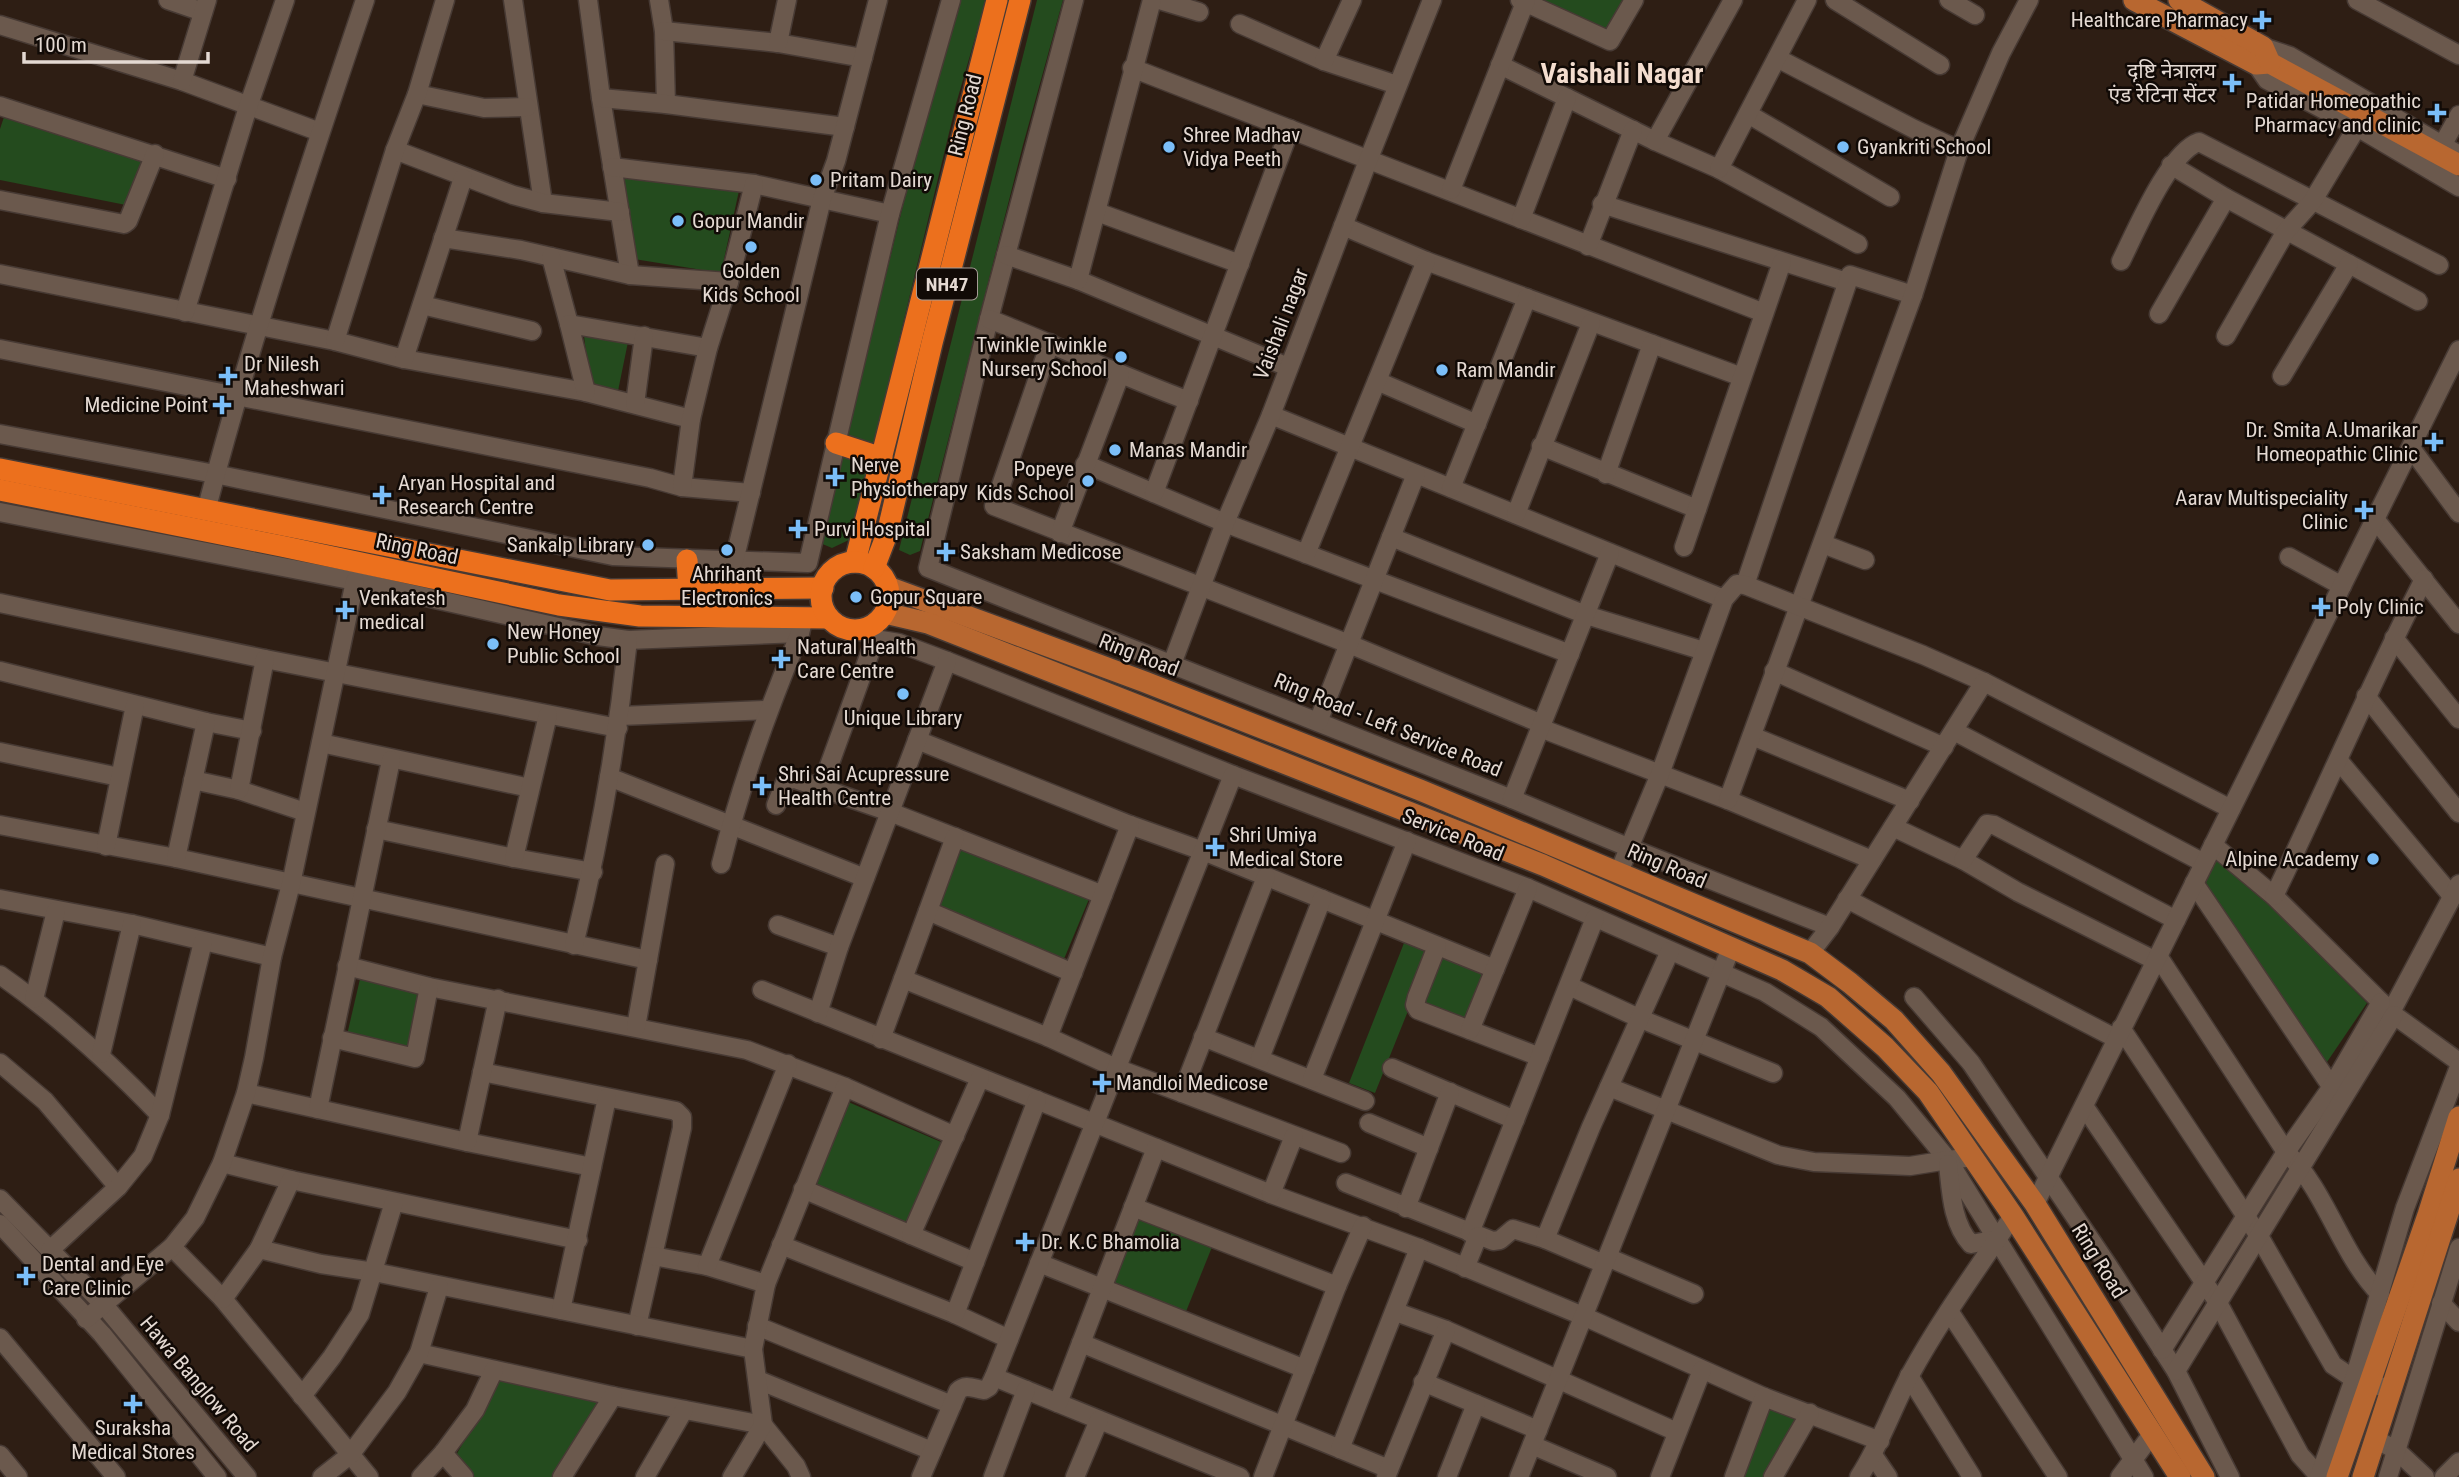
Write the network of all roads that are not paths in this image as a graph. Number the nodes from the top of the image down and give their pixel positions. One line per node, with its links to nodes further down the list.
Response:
1 (168, 0): 28 (street)
2 (285, 0): 50 (street)
3 (365, 0): 58 (street)
4 (445, 0): 45 (street)
5 (513, 0): 51 (street)
6 (588, 0): 47 (street)
7 (659, 0): 33 (street)
8 (787, 0): 34 (street)
9 (878, 0): 36 (street)
10 (951, 0): 84 (street)
11 (997, 0): 145 (highway, Ring Road)
12 (1020, 0): 173 (highway, Ring Road / NH47)
13 (1074, 0): 91 (street)
14 (1152, 0): 42 (street)
15 (1159, 0): 29 (street)
16 (1352, 0): 39 (street)
17 (1432, 0): 44 (street, Vaishali nagar)
18 (1634, 0): 27 (street)
19 (1733, 0): 59 (street)
20 (1807, 0): 37 (street)
21 (1835, 0): 41 (street)
22 (1949, 0): 30 (street)
23 (2029, 0): 62 (street)
24 (2134, 0): 38 (main road)
25 (2179, 0): 38 (main road)
26 (2357, 0): 35 (street)
27 (1524, 1): 40 (street)
28 (205, 6): 43 (street)
29 (1199, 12)
30 (1975, 16)
31 (1240, 24): 39 (street)
32 (0, 25): 43 (street)
33 (664, 31): 34 (street); 48 (street)
34 (778, 43): 36 (street)
35 (2459, 55)
36 (863, 58): 54 (street)
37 (1777, 58): 52 (street); 62 (street)
38 (2267, 60): 55 (street); 60 (street); 67 (main road)
39 (1324, 61): 44 (street)
40 (1500, 65): 46 (street); 74 (street)
41 (1940, 65)
42 (1132, 68): 56 (street); 83 (street)
43 (182, 81): 50 (street)
44 (1397, 85): 65 (street, Vaishali nagar)
45 (417, 94): 51 (street); 61 (street)
46 (1567, 97): 57 (street); 85 (street)
47 (601, 98): 48 (street); 68 (street)
48 (666, 104): 54 (street)
49 (0, 106): 63 (street)
50 (248, 107): 58 (street); 71 (street)
51 (527, 107): 80 (street)
52 (1748, 114): 69 (street); 75 (street)
53 (2459, 115): 60 (street)
54 (845, 127): 77 (street)
55 (2357, 127): 73 (street); 79 (street)
56 (1290, 130): 65 (street); 96 (street)
57 (1633, 130): 59 (street); 81 (street)
58 (320, 132): 114 (street)
59 (1655, 141): 69 (street)
60 (2443, 144): 64 (street)
61 (395, 150): 70 (street); 119 (street)
62 (1959, 150): 104 (street)
63 (155, 154): 71 (street); 78 (street)
64 (2459, 155)
65 (1369, 158): 74 (street); 86 (street, Vaishali nagar)
66 (2171, 164): 76 (street); 79 (street); 94 (street)
67 (2459, 164)
68 (612, 167): 72 (street); 82 (street)
69 (1719, 169): 89 (street)
70 (463, 178): 80 (street); 88 (street)
71 (227, 179): 108 (street)
72 (754, 184): 77 (street); 102 (street)
73 (2459, 187)
74 (1451, 190): 85 (street)
75 (1890, 197)
76 (2226, 198): 87 (street); 110 (street)
77 (822, 199): 84 (street); 154 (street)
78 (0, 200)
79 (2312, 202): 87 (street); 98 (street)
80 (543, 203): 82 (street)
81 (1602, 204): 90 (street); 95 (street)
82 (620, 212): 100 (street)
83 (1097, 212): 96 (street); 101 (street)
84 (890, 214): 141 (street)
85 (1521, 219): 90 (street)
86 (1343, 226): 93 (street); 126 (street, Vaishali nagar)
87 (2286, 231): 97 (street); 118 (street)
88 (443, 238): 92 (street); 107 (street)
89 (1858, 244)
90 (1588, 246): 109 (street)
91 (1006, 255): 101 (street); 111 (street)
92 (551, 257): 100 (street); 113 (street)
93 (1426, 261): 105 (street); 131 (street)
94 (2121, 261)
95 (1782, 262): 103 (street); 109 (street)
96 (1240, 264): 117 (street)
97 (2349, 264): 106 (street); 129 (street)
98 (2439, 265)
99 (0, 274): 108 (street)
100 (630, 275): 102 (street)
101 (1078, 280): 117 (street)
102 (729, 282): 122 (street)
103 (1847, 282): 104 (street); 177 (street)
104 (1913, 295): 165 (street)
105 (1527, 298): 112 (street); 139 (street)
106 (2418, 301)
107 (422, 305): 115 (street); 125 (street)
108 (185, 312): 114 (street)
109 (1764, 313): 130 (street)
110 (2159, 314)
111 (989, 319): 120 (street); 198 (street, Ring Road - Left Service Road)
112 (1591, 323): 121 (street); 142 (street)
113 (569, 324): 116 (street); 133 (street)
114 (258, 326): 119 (street); 134 (street)
115 (532, 331)
116 (644, 336): 122 (street); 136 (street)
117 (1213, 336): 126 (street); 135 (street)
118 (2225, 336)
119 (335, 341): 125 (street)
120 (1050, 343): 128 (street); 163 (street)
121 (1652, 344): 130 (street); 150 (street)
122 (708, 348): 138 (street)
123 (0, 349): 134 (street)
124 (2459, 350): 127 (street)
125 (404, 359): 133 (street)
126 (1288, 367): 137 (street, Vaishali nagar)
127 (2448, 373): 132 (street); 144 (street)
128 (1120, 376): 135 (street); 146 (street)
129 (2282, 376)
130 (1742, 377): 156 (street)
131 (1377, 381): 139 (street); 143 (street)
132 (2459, 390)
133 (586, 392): 136 (street)
134 (239, 397): 148 (street); 151 (street)
135 (1189, 401): 155 (street)
136 (635, 404): 138 (street)
137 (1270, 415): 143 (street); 161 (street, Vaishali nagar)
138 (691, 419): 151 (street)
139 (1476, 424): 152 (street)
140 (0, 434): 148 (street)
141 (836, 443): 145 (highway); 172 (street)
142 (1541, 446): 150 (street); 159 (street)
143 (1350, 447): 149 (street); 168 (street)
144 (2410, 448): 158 (street); 160 (street)
145 (882, 458): 173 (highway, Ring Road)
146 (1084, 464): 155 (street); 163 (street)
147 (0, 469): 162 (highway, Ring Road)
148 (215, 474): 162 (street); 170 (street)
149 (1416, 474): 152 (street); 164 (street)
150 (1606, 474): 156 (street)
151 (682, 487): 154 (street)
152 (1451, 488): 159 (street)
153 (0, 490): 162 (highway, Ring Road)
154 (751, 493): 172 (street)
155 (1154, 494): 161 (street)
156 (1697, 509): 166 (street)
157 (0, 512): 162 (street)
158 (2459, 513)
159 (1516, 514): 167 (street)
160 (2375, 519): 174 (street); 178 (street)
161 (1225, 523): 168 (street); 181 (street, Vaishali nagar)
162 (196, 529): 176 (street); 182 (highway, Ring Road); 189 (highway, Ring Road)
163 (1060, 533): 181 (street)
164 (1391, 537): 175 (street); 186 (street)
165 (1823, 544): 171 (street); 185 (street)
166 (1684, 547)
167 (1610, 553): 183 (street); 186 (street)
168 (1306, 554): 175 (street)
169 (2289, 557): 178 (street)
170 (687, 560): 172 (street); 182 (highway)
171 (1865, 560)
172 (734, 561)
173 (864, 565): 179 (highway); 180 (highway)
174 (2424, 579): 188 (street); 191 (street)
175 (1374, 580): 193 (street); 195 (street)
176 (355, 581): 192 (street); 201 (street)
177 (1745, 585): 183 (street); 185 (street)
178 (2342, 586): 233 (street)
179 (888, 587): 190 (highway); 256 (main road, Ring Road)
180 (823, 588): 182 (highway, Ring Road); 187 (highway)
181 (1203, 588): 193 (street); 198 (street, Vaishali nagar)
182 (689, 590)
183 (1724, 599): 194 (street)
184 (0, 603): 196 (street)
185 (1800, 608): 200 (street); 202 (street)
186 (1586, 615): 194 (street); 195 (street)
187 (829, 618): 189 (highway, Ring Road); 190 (highway)
188 (2459, 624)
189 (802, 625): 192 (street); 205 (street)
190 (878, 626): 197 (street, Service Road); 227 (street); 281 (main road)
191 (2394, 638): 203 (street); 207 (street)
192 (628, 640): 209 (street)
193 (1349, 644): 210 (street); 211 (street)
194 (1704, 651): 221 (street)
195 (1570, 654): 211 (street)
196 (265, 659): 201 (street); 212 (street)
197 (947, 661): 215 (street); 222 (street, Service Road)
198 (1172, 664): 210 (street, Ring Road - Left Service Road)
199 (0, 671): 204 (street)
200 (1774, 671): 214 (street); 217 (street)
201 (338, 673): 206 (street); 216 (street)
202 (1984, 682): 213 (street); 233 (street)
203 (2366, 696): 220 (street); 236 (street)
204 (135, 705): 208 (street); 223 (street)
205 (767, 710): 209 (street); 239 (street)
206 (548, 715): 209 (street); 226 (street)
207 (2459, 719)
208 (206, 722): 212 (street); 225 (street)
209 (619, 722): 224 (street)
210 (1318, 722): 229 (street, Ring Road - Left Service Road)
211 (1545, 727): 221 (street); 229 (street)
212 (252, 731): 228 (street)
213 (1954, 731): 217 (street); 253 (street)
214 (1752, 736): 230 (street); 231 (street)
215 (917, 740): 235 (street); 238 (street)
216 (321, 743): 219 (street); 234 (street)
217 (1944, 747): 231 (street)
218 (0, 752): 223 (street)
219 (391, 760): 226 (street); 241 (street)
220 (2339, 761): 262 (street); 264 (street)
221 (1660, 774): 230 (street); 246 (street)
222 (1233, 775): 243 (street, Service Road); 247 (street)
223 (119, 777): 245 (street)
224 (610, 777): 239 (street); 255 (street)
225 (193, 780): 228 (street); 248 (street)
226 (530, 788): 249 (street)
227 (821, 788): 232 (street); 235 (street)
228 (239, 790): 234 (street)
229 (1512, 799): 246 (street, Ring Road - Left Service Road)
230 (1728, 800): 250 (street)
231 (1910, 801): 240 (street)
232 (776, 805)
233 (2231, 809): 244 (street)
234 (305, 812): 260 (street)
235 (890, 812): 242 (street); 258 (street)
236 (2459, 813)
237 (0, 825): 245 (street)
238 (1130, 825): 247 (street); 263 (street)
239 (731, 826): 254 (street); 258 (street)
240 (1893, 827): 250 (street); 251 (street)
241 (376, 829): 249 (street); 265 (street)
242 (955, 837): 263 (street); 270 (street)
243 (1407, 841): 261 (street, Service Road); 272 (street)
244 (2213, 845): 253 (street); 264 (street)
245 (106, 846): 248 (street)
246 (1630, 848): 256 (street); 276 (street, Ring Road - Left Service Road)
247 (1203, 851): 257 (street); 316 (street)
248 (176, 858): 260 (street)
249 (514, 858): 255 (street)
250 (1872, 860): 268 (street)
251 (1963, 860): 273 (street); 285 (street)
252 (665, 863): 286 (street)
253 (2204, 863): 259 (street)
254 (721, 864)
255 (593, 872): 278 (street)
256 (1619, 872): 283 (main road, Ring Road)
257 (1266, 877): 267 (street); 306 (street)
258 (865, 878): 280 (street)
259 (2194, 883): 273 (street); 327 (street)
260 (291, 884): 265 (street); 284 (street)
261 (1528, 888): 271 (street, Service Road); 288 (street)
262 (2455, 890): 299 (street)
263 (1103, 895): 289 (street)
264 (2274, 896): 299 (street)
265 (362, 897): 278 (street); 287 (street)
266 (0, 899): 269 (street)
267 (1322, 899): 272 (street); 312 (street)
268 (1847, 899): 276 (street); 304 (street)
269 (56, 911): 274 (street); 297 (street)
270 (928, 911): 289 (street); 292 (street)
271 (1595, 918): 282 (street, Service Road); 293 (street)
272 (1374, 920): 279 (street); 321 (street)
273 (2176, 920): 285 (street)
274 (132, 925): 277 (street); 310 (street)
275 (778, 925): 280 (street)
276 (1830, 928): 283 (street)
277 (203, 942): 284 (street); 334 (street)
278 (575, 945): 286 (street)
279 (1437, 946): 288 (street); 303 (street)
280 (839, 947): 300 (street)
281 (1731, 948): 290 (street); 347 (main road)
282 (1670, 951): 290 (street, Service Road); 301 (street)
283 (1810, 953): 342 (main road, Ring Road)
284 (272, 957): 325 (street)
285 (2157, 958): 304 (street); 345 (street)
286 (648, 960): 302 (street)
287 (347, 966): 294 (street); 307 (street)
288 (1495, 969): 303 (street)
289 (1073, 973): 305 (street)
290 (1721, 973): 309 (street); 348 (street, Service Road)
291 (0, 975): 297 (street)
292 (903, 979): 305 (street); 308 (street)
293 (1569, 986): 301 (street); 311 (street)
294 (429, 987): 298 (street); 307 (street)
295 (762, 990): 300 (street)
296 (1914, 997): 352 (street)
297 (34, 999): 310 (street)
298 (498, 999): 302 (street); 318 (street)
299 (2389, 1009): 315 (street); 327 (street)
300 (818, 1013): 308 (street)
301 (1641, 1019): 309 (street); 323 (street)
302 (636, 1027): 314 (street)
303 (1470, 1030): 311 (street)
304 (2119, 1034): 331 (street); 366 (street)
305 (1048, 1037): 316 (street)
306 (1203, 1037): 312 (street); 326 (street)
307 (332, 1038): 332 (street)
308 (881, 1039): 320 (street)
309 (1694, 1040): 319 (street); 333 (street)
310 (101, 1054): 334 (street)
311 (1540, 1057): 336 (street)
312 (1260, 1058): 321 (street)
313 (0, 1063): 356 (street)
314 (788, 1064): 322 (street); 386 (street)
315 (2459, 1064): 364 (street)
316 (1116, 1068): 326 (street); 338 (street)
317 (1392, 1068): 324 (street)
318 (482, 1072): 328 (street); 341 (street)
319 (1773, 1073)
320 (980, 1078): 329 (street); 339 (street)
321 (1312, 1079): 330 (street)
322 (845, 1087): 339 (street); 357 (street)
323 (1609, 1087): 333 (street); 373 (street)
324 (1450, 1092): 336 (street); 344 (street)
325 (246, 1093): 332 (street); 349 (street)
326 (1182, 1093): 340 (street)
327 (2336, 1094): 345 (street); 351 (street)
328 (607, 1098): 350 (street); 382 (street)
329 (1037, 1100): 338 (street); 384 (street)
330 (1365, 1101)
331 (2084, 1106): 352 (street); 389 (street)
332 (318, 1109): 341 (street)
333 (1666, 1110): 348 (street); 383 (street)
334 (160, 1115): 356 (street)
335 (2459, 1117): 367 (main road)
336 (1515, 1120): 369 (street)
337 (1369, 1123): 344 (street)
338 (1094, 1124): 343 (street); 385 (street)
339 (955, 1136): 371 (street)
340 (1294, 1136): 346 (street); 358 (street)
341 (467, 1142): 350 (street)
342 (1992, 1143): 347 (main road); 361 (main road, Ring Road)
343 (1156, 1148): 358 (street); 362 (street)
344 (1429, 1148): 363 (street)
345 (2286, 1152): 351 (street); 366 (street)
346 (1341, 1153)
347 (1973, 1157): 348 (street); 365 (main road)
348 (1948, 1160): 374 (street, Service Road); 374 (street)
349 (222, 1163): 354 (street); 377 (street)
350 (592, 1167): 375 (street)
351 (2302, 1167): 372 (street); 395 (street)
352 (2049, 1177): 361 (street); 414 (street)
353 (2459, 1179): 367 (main road)
354 (291, 1180): 360 (street); 380 (street)
355 (1346, 1183): 363 (street)
356 (118, 1187): 381 (street)
357 (803, 1189): 371 (street); 376 (street)
358 (1271, 1194): 368 (street)
359 (0, 1199): 381 (street, Hawa Banglow Road)
360 (394, 1202): 375 (street); 388 (street)
361 (2035, 1204): 484 (main road, Ring Road)
362 (1133, 1207): 391 (street); 393 (street)
363 (1406, 1208): 369 (street)
364 (2405, 1208): 367 (street); 395 (street)
365 (2013, 1216): 374 (street); 439 (main road)
366 (2246, 1219): 372 (street); 389 (street)
367 (2444, 1220): 425 (main road)
368 (1363, 1226): 378 (street); 391 (street)
369 (1474, 1234): 373 (street); 387 (street)
370 (4, 1235): 405 (street, Hawa Banglow Road)
371 (911, 1235): 384 (street)
372 (2259, 1236): 397 (street); 425 (street)
373 (1545, 1239): 383 (street)
374 (1998, 1239): 402 (street); 450 (street, Service Road)
375 (578, 1240): 400 (street)
376 (781, 1245): 390 (street); 403 (street)
377 (172, 1247): 396 (street); 399 (street)
378 (1419, 1248): 387 (street); 401 (street)
379 (2459, 1248): 398 (street)
380 (260, 1249): 388 (street); 396 (street)
381 (50, 1250): 399 (street, Hawa Banglow Road)
382 (653, 1256): 386 (street); 407 (street)
383 (1606, 1261): 394 (street); 404 (street)
384 (975, 1262): 403 (street)
385 (1039, 1263): 393 (street); 411 (street)
386 (707, 1266): 390 (street)
387 (1465, 1268): 404 (street)
388 (374, 1272): 392 (street); 427 (street)
389 (2204, 1283): 397 (street); 414 (street)
390 (766, 1284): 408 (street)
391 (1337, 1286): 416 (street)
392 (439, 1287): 400 (street); 415 (street)
393 (1102, 1288): 412 (street); 416 (street)
394 (1694, 1294)
395 (2380, 1294): 425 (street)
396 (223, 1299): 427 (street)
397 (2217, 1301): 419 (street); 486 (street)
398 (2441, 1303): 406 (street); 444 (street)
399 (104, 1305): 405 (street); 457 (street, Hawa Banglow Road)
400 (561, 1310): 407 (street)
401 (1396, 1311): 409 (street); 443 (street)
402 (1948, 1311): 420 (street); 480 (street)
403 (955, 1314): 411 (street)
404 (1583, 1316): 418 (street); 423 (street)
405 (86, 1319): 456 (street, Hawa Banglow Road)
406 (2459, 1322)
407 (637, 1326): 413 (street)
408 (757, 1326): 413 (street); 432 (street)
409 (1446, 1330): 423 (street); 424 (street)
410 (0, 1338): 455 (street)
411 (1009, 1339): 421 (street)
412 (1081, 1343): 430 (street); 437 (street)
413 (753, 1349): 422 (street)
414 (2162, 1350): 419 (street)
415 (419, 1353): 417 (street); 449 (street)
416 (1305, 1369): 437 (street)
417 (494, 1370): 428 (street); 446 (street)
418 (1702, 1370): 429 (street); 438 (street)
419 (2176, 1371): 485 (street)
420 (1909, 1376): 442 (street); 479 (street)
421 (994, 1377): 426 (street); 432 (street)
422 (758, 1380): 436 (street); 445 (street)
423 (1558, 1381): 438 (street); 440 (street)
424 (1423, 1382): 431 (street); 452 (street)
425 (2371, 1384): 441 (main road); 486 (street); 487 (main road)
426 (1026, 1390): 430 (street); 467 (street)
427 (302, 1396): 449 (street)
428 (613, 1396): 433 (street); 462 (street)
429 (1765, 1396): 434 (street); 475 (street)
430 (1058, 1403): 435 (street)
431 (1476, 1404): 440 (street); 471 (street)
432 (952, 1405): 445 (street)
433 (684, 1410): 436 (street); 463 (street)
434 (1810, 1413): 442 (street); 476 (street)
435 (1099, 1420): 468 (street); 469 (street)
436 (763, 1425): 464 (street); 465 (street)
437 (1283, 1425): 443 (street); 470 (street)
438 (1677, 1432): 474 (street)
439 (2153, 1433): 447 (main road); 450 (street)
440 (1535, 1437): 453 (street); 472 (street)
441 (2375, 1439): 444 (street); 488 (main road)
442 (1877, 1448): 477 (street); 478 (street)
443 (1340, 1449): 452 (street)
444 (2396, 1450): 489 (street); 490 (street)
445 (932, 1451): 466 (street)
446 (443, 1452): 460 (street); 461 (street)
447 (2165, 1452): 482 (street); 483 (main road)
448 (0, 1455): 454 (street)
449 (350, 1455): 458 (street); 459 (street)
450 (2133, 1458): 481 (street); 482 (street, Service Road)
451 (2459, 1462): 491 (street)
452 (1387, 1473)
453 (1587, 1473): 473 (street)
454 (18, 1477)
455 (116, 1477)
456 (217, 1477)
457 (247, 1477)
458 (322, 1477)
459 (369, 1477)
460 (421, 1477)
461 (464, 1477)
462 (562, 1477)
463 (645, 1477)
464 (732, 1477)
465 (801, 1477)
466 (921, 1477)
467 (993, 1477)
468 (1075, 1477)
469 (1240, 1477)
470 (1264, 1477)
471 (1447, 1477)
472 (1519, 1477)
473 (1607, 1477)
474 (1660, 1477)
475 (1734, 1477)
476 (1773, 1477)
477 (1859, 1477)
478 (1888, 1477)
479 (1972, 1477)
480 (2058, 1477)
481 (2120, 1477)
482 (2144, 1477)
483 (2180, 1477)
484 (2204, 1477)
485 (2230, 1477)
486 (2319, 1477)
487 (2337, 1477)
488 (2363, 1477)
489 (2388, 1477)
490 (2425, 1477)
491 (2444, 1477)

